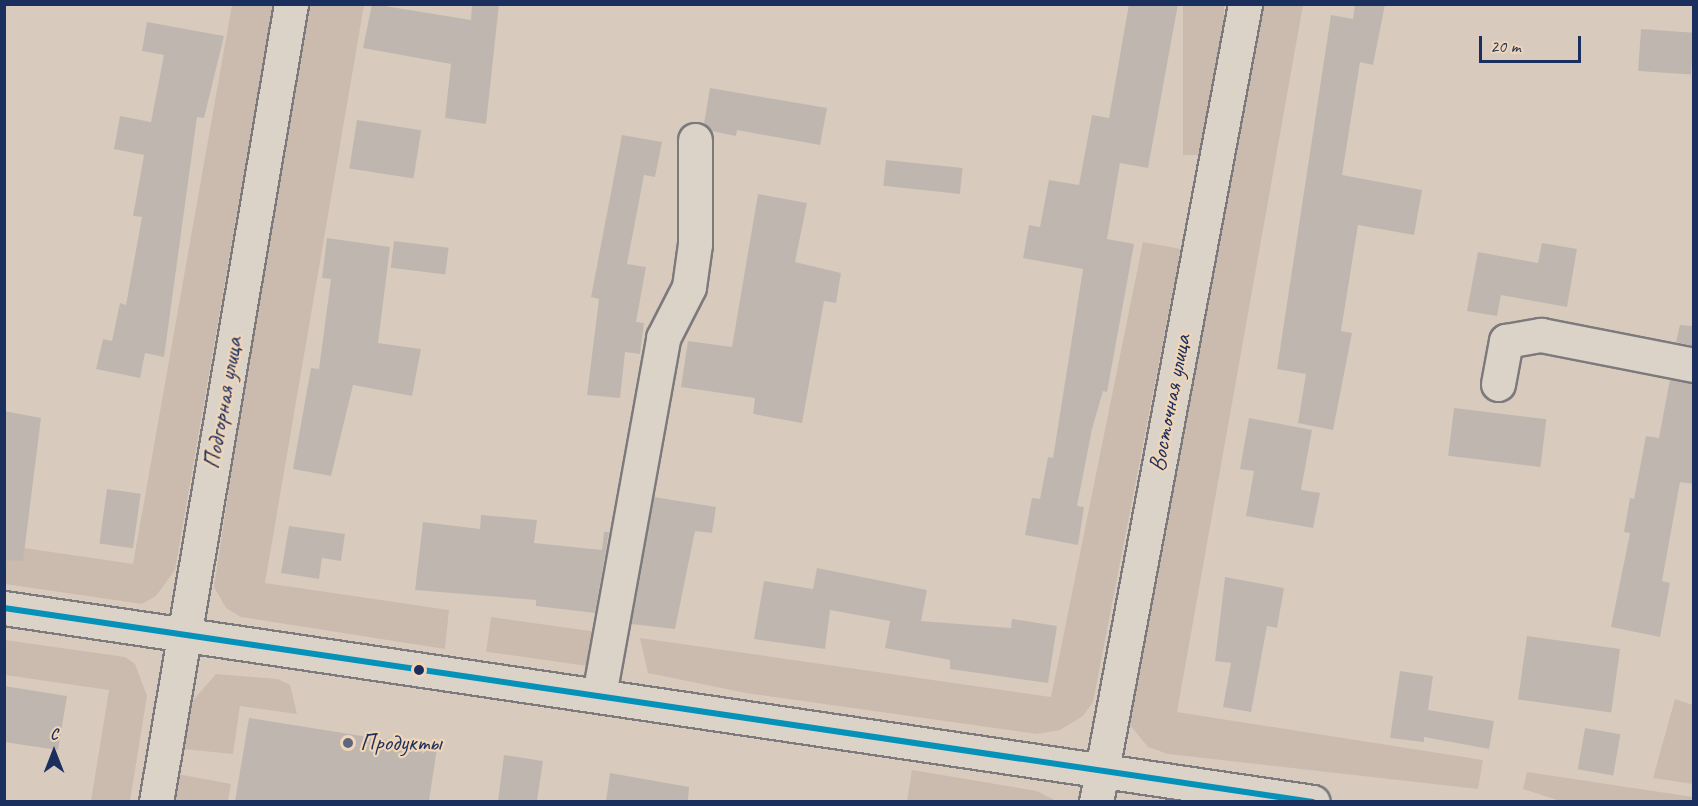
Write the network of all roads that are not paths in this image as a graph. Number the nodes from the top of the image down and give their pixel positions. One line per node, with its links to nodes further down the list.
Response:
1 (291, 4): 7 (street, Подгорная улица)
2 (1245, 4): 9 (street, Восточная улица)
3 (695, 140): 8 (street)
4 (1694, 365): 5 (street)
5 (1498, 384)
6 (4, 608): 7 (street)
7 (183, 635): 8 (street); 10 (street, Подгорная улица)
8 (599, 695): 9 (street)
9 (1102, 768): 11 (street, Восточная улица); 12 (street)
10 (156, 801)
11 (1096, 801)
12 (1313, 801)

